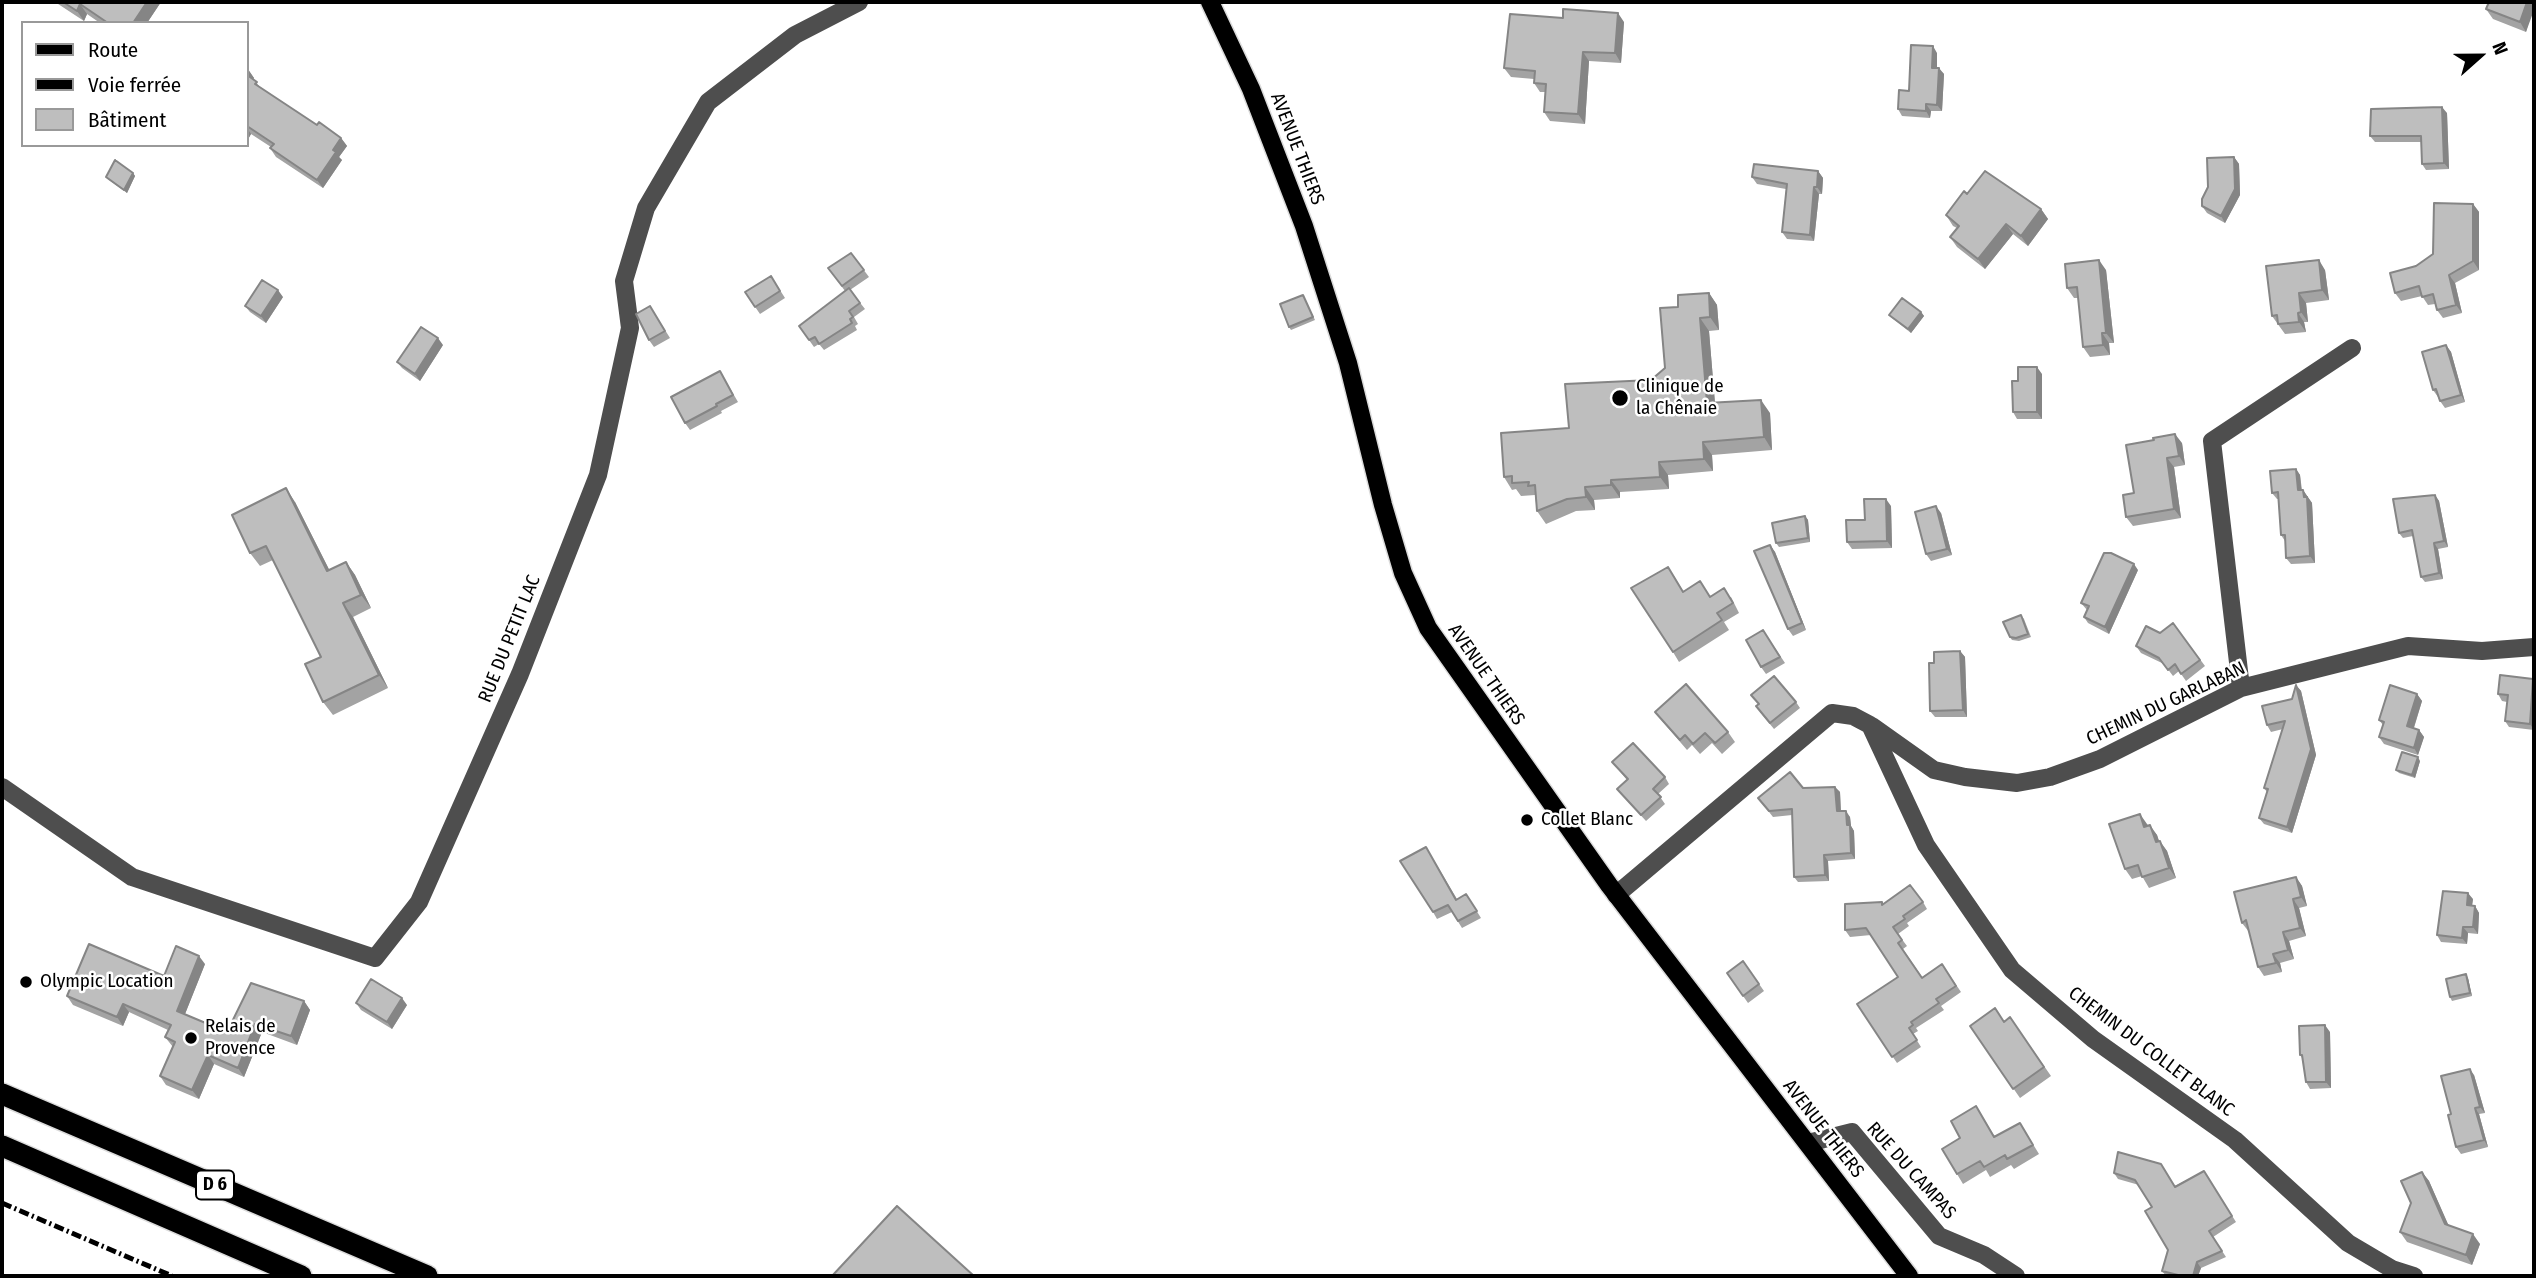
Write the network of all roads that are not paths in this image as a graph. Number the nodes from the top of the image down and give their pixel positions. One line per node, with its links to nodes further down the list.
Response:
1 (859, 2): 7 (street, RUE DU PETIT LAC)
2 (1210, 2): 8 (main road, AVENUE THIERS)
3 (2352, 348): 5 (street)
4 (2534, 647): 5 (street, CHEMIN DU GARLABAN)
5 (2241, 688): 6 (street, CHEMIN DU GARLABAN)
6 (1870, 725): 8 (street); 16 (street, CHEMIN DU COLLET BLANC)
7 (2, 787)
8 (1616, 895): 10 (main road, AVENUE THIERS)
9 (2, 1094): 13 (highway, D 6)
10 (1808, 1143): 14 (main road, AVENUE THIERS); 15 (street, RUE DU CAMPAS)
11 (2, 1146): 12 (highway, D 6)
12 (301, 1276)
13 (427, 1276)
14 (1909, 1276)
15 (2016, 1276)
16 (2414, 1276)

